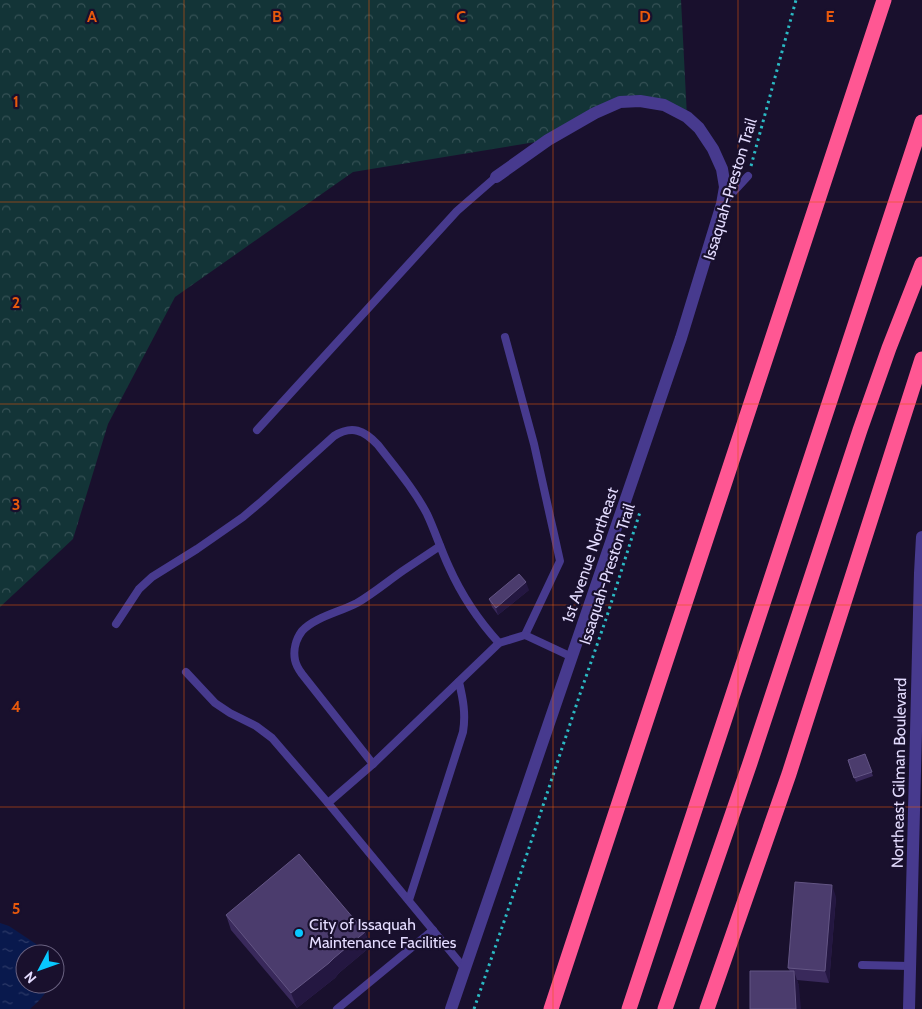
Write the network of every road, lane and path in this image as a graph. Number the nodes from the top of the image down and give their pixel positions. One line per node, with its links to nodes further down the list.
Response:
1 (796, 0): 4 (path, Issaquah-Preston Trail)
2 (884, 0): 31 (highway)
3 (922, 122): 32 (highway)
4 (748, 176): 6 (lane)
5 (496, 177): 6 (street, 1st Avenue Northeast); 10 (lane)
6 (722, 204): 18 (street, 1st Avenue Northeast)
7 (922, 264): 33 (highway)
8 (505, 337): 16 (lane)
9 (922, 359): 34 (highway)
10 (257, 430)
11 (640, 512): 30 (path, Issaquah-Preston Trail)
12 (922, 537): 14 (street, Northeast Gilman Boulevard)
13 (440, 546): 15 (lane); 17 (lane); 21 (lane)
14 (921, 573): 26 (street, Northeast Gilman Boulevard)
15 (116, 624)
16 (524, 635): 17 (lane); 18 (lane)
17 (499, 643): 20 (lane)
18 (572, 657): 27 (street, 1st Avenue Northeast)
19 (186, 672): 22 (lane)
20 (459, 682): 21 (lane); 23 (lane)
21 (374, 764): 22 (lane)
22 (328, 803): 23 (lane)
23 (409, 900): 24 (lane)
24 (433, 930): 27 (lane); 28 (lane)
25 (862, 966): 26 (lane)
26 (910, 966): 35 (street, Northeast Gilman Boulevard)
27 (465, 969): 29 (street, 1st Avenue Northeast)
28 (337, 1009)
29 (452, 1009)
30 (474, 1009)
31 (551, 1009)
32 (629, 1009)
33 (665, 1009)
34 (707, 1009)
35 (909, 1009)

